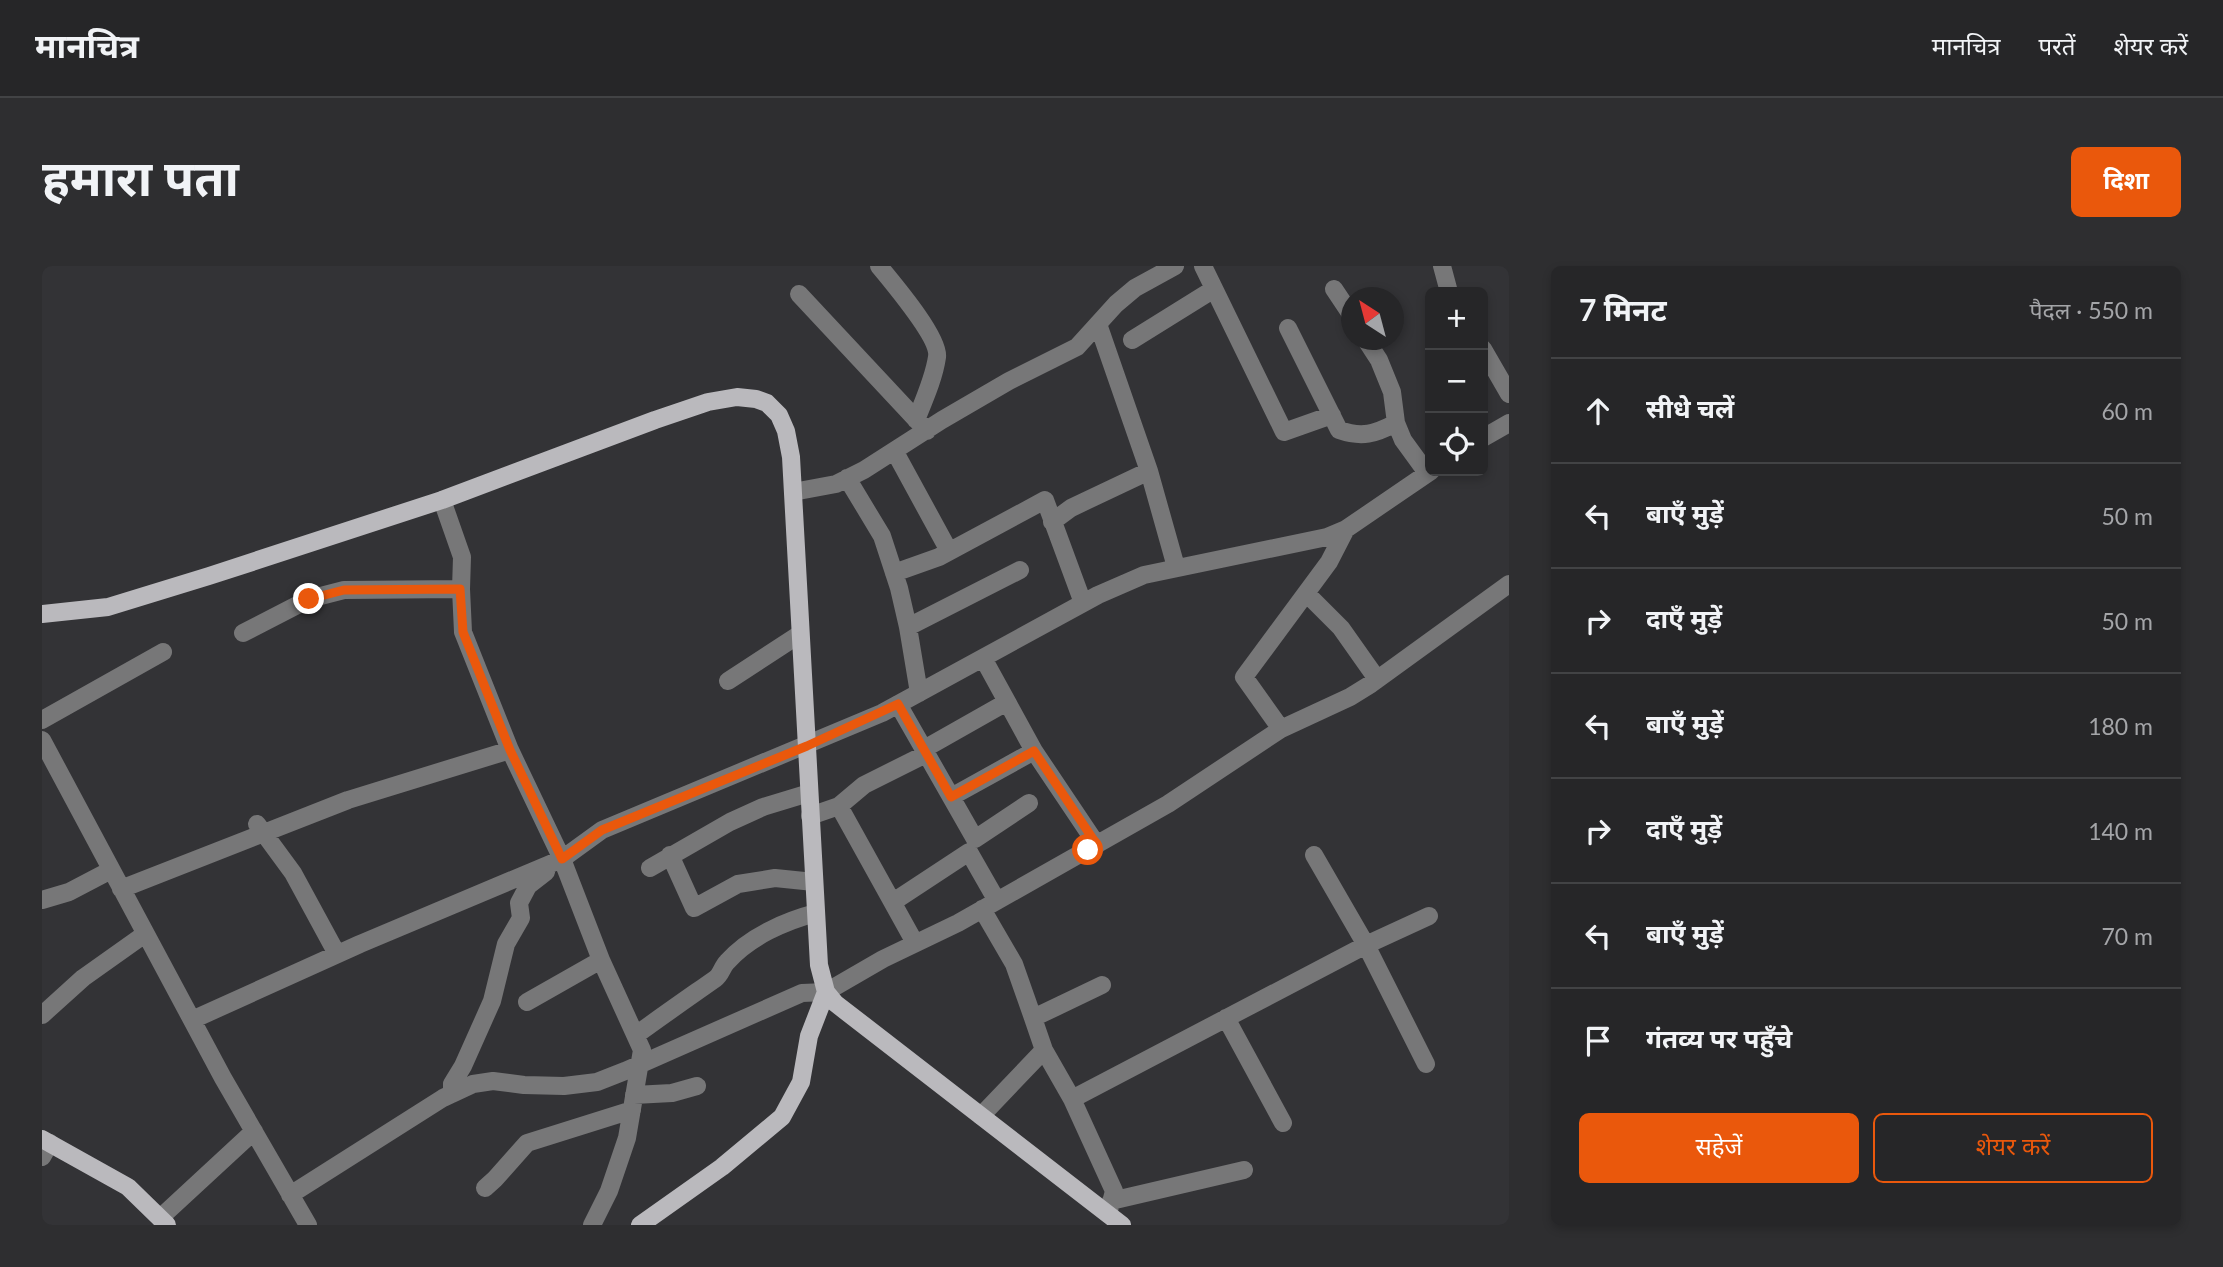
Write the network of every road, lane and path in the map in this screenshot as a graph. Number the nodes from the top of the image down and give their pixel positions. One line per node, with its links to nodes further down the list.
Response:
1 (878, 266): 19 (street)
2 (1175, 266): 10 (street)
3 (1203, 266): 6 (street)
4 (1442, 266): 5 (street)
5 (1448, 287)
6 (1214, 289): 12 (street); 16 (street)
7 (1334, 289): 9 (street)
8 (799, 294): 19 (street)
9 (1341, 300)
10 (1098, 324): 19 (street); 23 (street)
11 (1288, 328): 16 (street)
12 (1132, 340)
13 (1372, 350): 17 (street)
14 (1484, 350): 15 (street)
15 (1509, 394)
16 (1332, 415): 17 (street)
17 (1396, 422): 22 (street)
18 (1509, 423): 20 (street)
19 (921, 425): 21 (street)
20 (1488, 435)
21 (895, 452): 25 (street); 30 (street)
22 (1425, 467)
23 (1149, 471): 28 (street); 31 (street)
24 (1425, 475): 29 (street)
25 (847, 478): 26 (street); 33 (street)
26 (793, 492): 27 (main road); 41 (main road)
27 (442, 500): 35 (street); 38 (main road)
28 (1052, 522): 30 (street); 37 (street)
29 (1346, 529): 31 (street); 36 (street)
30 (949, 551): 33 (street)
31 (1176, 568): 37 (street)
32 (1020, 570): 39 (street)
33 (894, 573): 39 (street)
34 (1509, 584): 44 (street)
35 (460, 589): 40 (street); 53 (street)
36 (1306, 593): 44 (street); 50 (street)
37 (1083, 603): 43 (street)
38 (42, 614)
39 (908, 627): 46 (street)
40 (243, 633)
41 (800, 634): 45 (street); 52 (main road)
42 (163, 652): 49 (street)
43 (983, 658): 46 (street); 47 (street)
44 (1377, 679): 50 (street)
45 (728, 681)
46 (919, 693): 48 (street)
47 (1007, 702): 54 (street); 55 (street)
48 (898, 704): 52 (street); 54 (street)
49 (42, 720)
50 (1282, 729): 62 (street)
51 (42, 740): 67 (street)
52 (807, 746): 56 (main road); 65 (street)
53 (510, 750): 61 (street); 65 (street)
54 (925, 751): 57 (street); 59 (street)
55 (1034, 751): 57 (street); 62 (street)
56 (809, 793): 60 (main road); 63 (street)
57 (951, 797): 58 (street)
58 (1029, 803)
59 (839, 806): 60 (street); 71 (street)
60 (810, 816): 68 (main road)
61 (260, 828): 69 (street); 78 (street)
62 (1097, 845): 72 (street)
63 (670, 855): 66 (street); 68 (street)
64 (1314, 855): 77 (street)
65 (562, 859): 78 (street); 79 (street); 92 (street)
66 (650, 868)
67 (111, 870): 69 (street); 70 (street)
68 (814, 882): 73 (main road)
69 (121, 889): 75 (street)
70 (42, 900)
71 (893, 902): 72 (street); 76 (street)
72 (990, 905): 76 (street); 84 (street)
73 (816, 913): 81 (main road); 87 (street)
74 (1429, 916): 77 (street)
75 (145, 934): 83 (street); 86 (street)
76 (915, 943): 81 (street)
77 (1366, 945): 85 (street); 89 (street)
78 (337, 954): 86 (street)
79 (601, 960): 82 (street); 87 (street)
80 (1102, 985): 84 (street)
81 (826, 992): 90 (street); 95 (main road); 106 (main road)
82 (527, 1002)
83 (42, 1014)
84 (1033, 1018): 88 (street)
85 (1226, 1018): 93 (street); 96 (street)
86 (192, 1020): 97 (street)
87 (636, 1035): 90 (street)
88 (1044, 1050): 93 (street); 95 (street)
89 (1426, 1064)
90 (639, 1065): 92 (street); 94 (street)
91 (697, 1086): 94 (street)
92 (452, 1094): 101 (street)
93 (1072, 1099): 102 (street)
94 (633, 1103): 100 (street); 105 (street)
95 (981, 1116): 102 (main road)
96 (1283, 1123)
97 (254, 1131): 101 (street); 103 (street)
98 (45, 1147): 103 (main road)
99 (1244, 1170): 102 (street)
100 (485, 1188)
101 (290, 1195): 104 (street)
102 (1109, 1207): 107 (main road)
103 (163, 1222)
104 (308, 1225)
105 (592, 1225)
106 (640, 1225)
107 (1122, 1225)

